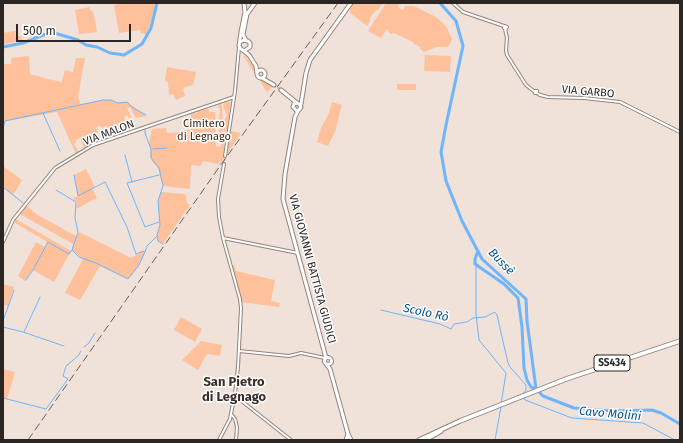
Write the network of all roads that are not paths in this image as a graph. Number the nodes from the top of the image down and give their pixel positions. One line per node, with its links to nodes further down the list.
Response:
1 (255, 3): 5 (main road)
2 (351, 3): 21 (main road)
3 (453, 3): 27 (street, VIA GARBO)
4 (245, 4): 5 (main road); 7 (main road)
5 (252, 7): 6 (main road)
6 (246, 40): 7 (main road); 8 (main road)
7 (240, 44): 9 (main road); 10 (street)
8 (249, 49): 9 (main road); 11 (main road)
9 (244, 50): 10 (street); 11 (main road)
10 (238, 54): 20 (street)
11 (249, 55): 12 (main road)
12 (256, 66): 13 (main road); 14 (main road)
13 (261, 70): 14 (main road); 15 (main road)
14 (257, 74): 16 (main road)
15 (265, 75): 16 (main road); 17 (main road)
16 (262, 78): 17 (main road)
17 (268, 80): 18 (main road)
18 (274, 85)
19 (281, 90): 22 (main road, VIA GIOVANNI BATTISTA GIUDICI)
20 (234, 97): 28 (street); 31 (street, VIA MALON)
21 (302, 100): 22 (main road); 23 (main road)
22 (296, 104): 23 (main road, VIA GIOVANNI BATTISTA GIUDICI); 24 (main road, VIA GIOVANNI BATTISTA GIUDICI)
23 (301, 107): 25 (main road, VIA GIOVANNI BATTISTA GIUDICI)
24 (294, 110): 25 (main road); 26 (main road, VIA GIOVANNI BATTISTA GIUDICI)
25 (298, 110): 26 (main road, VIA GIOVANNI BATTISTA GIUDICI)
26 (295, 117): 32 (main road, VIA GIOVANNI BATTISTA GIUDICI)
27 (680, 132)
28 (225, 156)
29 (224, 164): 30 (street)
30 (223, 238): 32 (street); 34 (street)
31 (3, 242)
32 (298, 252): 35 (main road, VIA GIOVANNI BATTISTA GIUDICI)
33 (680, 342): 39 (highway, SS434)
34 (239, 351): 35 (street); 38 (street)
35 (326, 360): 36 (main road); 36 (main road, VIA GIOVANNI BATTISTA GIUDICI); 37 (main road, VIA GIOVANNI BATTISTA GIUDICI)
36 (330, 363): 37 (main road, VIA GIOVANNI BATTISTA GIUDICI)
37 (330, 370): 41 (main road, VIA GIOVANNI BATTISTA GIUDICI)
38 (234, 395): 40 (street); 44 (street)
39 (494, 409): 47 (highway, SS434); 48 (highway, SS434)
40 (231, 414): 42 (street); 43 (street)
41 (348, 434): 45 (main road); 46 (main road, VIA GIOVANNI BATTISTA GIUDICI)
42 (219, 440)
43 (236, 440)
44 (291, 440)
45 (346, 440): 46 (main road)
46 (351, 440)
47 (419, 440)
48 (424, 440)

